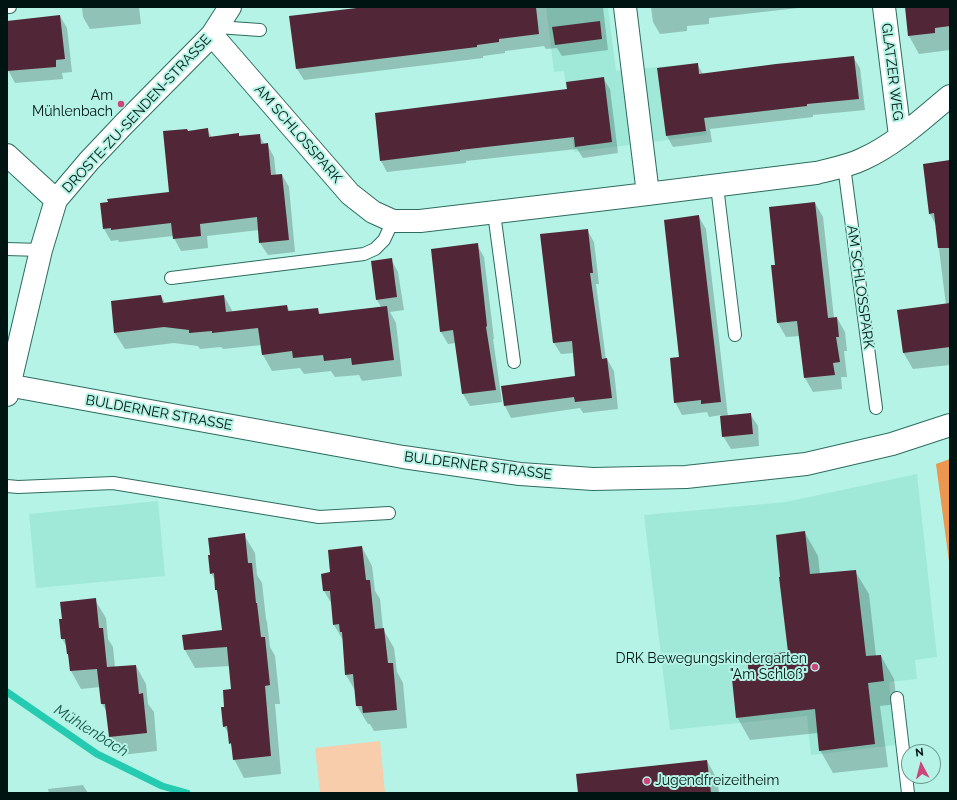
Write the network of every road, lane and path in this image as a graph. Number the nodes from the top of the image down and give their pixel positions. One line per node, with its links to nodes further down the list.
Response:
1 (230, 7): 5 (street, DROSTE-ZU-SENDEN-STRASSE)
2 (624, 7): 11 (street)
3 (884, 7): 7 (street, GLATZER WEG)
4 (260, 30): 5 (lane)
5 (214, 31): 12 (street, DROSTE-ZU-SENDEN-STRASSE); 14 (street, AM SCHLOSSPARK)
6 (950, 96): 7 (street, AM SCHLOSSPARK)
7 (900, 136): 9 (street, AM SCHLOSSPARK)
8 (7, 156): 12 (street)
9 (844, 166): 10 (street, AM SCHLOSSPARK); 21 (lane, AM SCHLOSSPARK)
10 (717, 186): 11 (street, AM SCHLOSSPARK); 18 (lane)
11 (648, 194): 13 (street, AM SCHLOSSPARK)
12 (56, 200): 16 (street, DROSTE-ZU-SENDEN-STRASSE)
13 (494, 212): 14 (street, AM SCHLOSSPARK); 19 (lane)
14 (394, 221): 17 (lane)
15 (7, 249): 16 (lane)
16 (41, 250): 20 (street, DROSTE-ZU-SENDEN-STRASSE)
17 (171, 278)
18 (735, 335)
19 (514, 362)
20 (8, 389): 22 (street, BULDERNER STRASSE)
21 (876, 408)
22 (950, 425)
23 (7, 486): 24 (lane)
24 (389, 513)
25 (896, 698): 26 (lane)
26 (908, 793)

